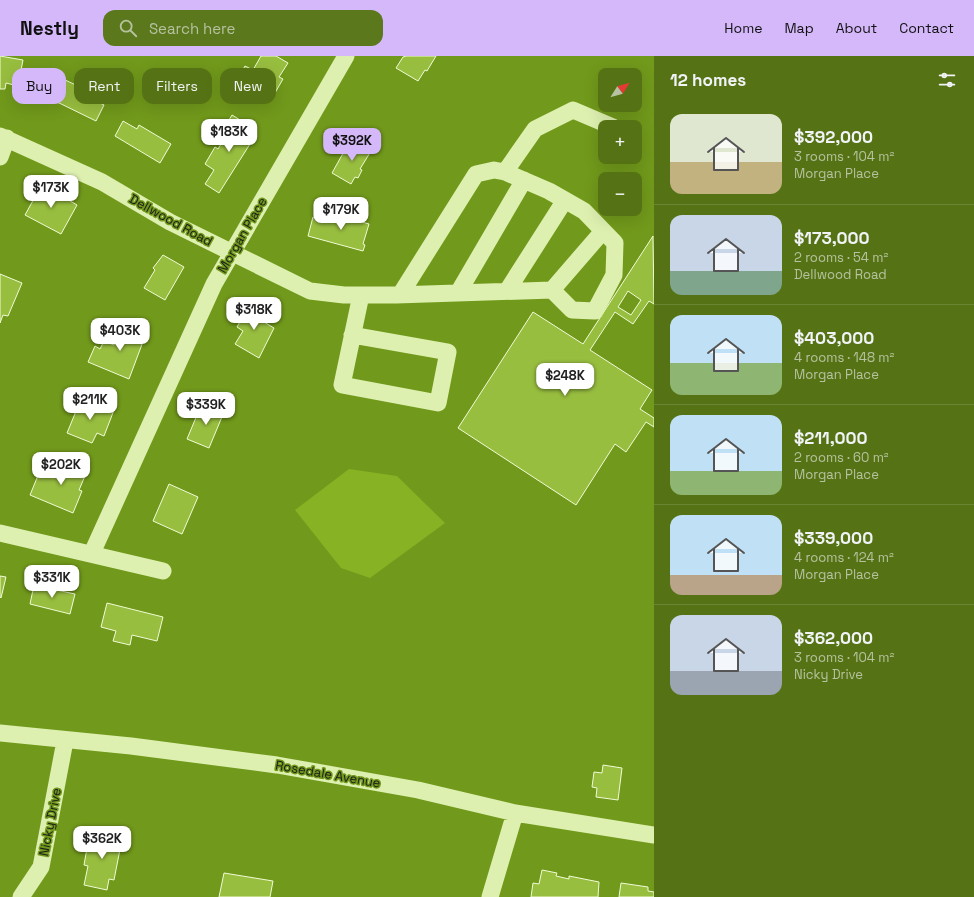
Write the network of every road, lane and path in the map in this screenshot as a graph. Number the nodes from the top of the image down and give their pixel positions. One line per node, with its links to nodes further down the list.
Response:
1 (346, 56): 9 (street, Morgan Place)
2 (598, 121): 5 (street)
3 (3, 137): 4 (street); 9 (street, Dellwood Road)
4 (0, 157)
5 (505, 172): 6 (street); 14 (street)
6 (524, 180): 7 (street); 12 (street)
7 (565, 200): 8 (street); 11 (street)
8 (603, 231): 10 (street); 10 (street)
9 (231, 253): 13 (street, Dellwood Road); 17 (street, Morgan Place)
10 (552, 290): 11 (street, Dellwood Road)
11 (507, 291): 12 (street, Dellwood Road)
12 (458, 293): 14 (street, Dellwood Road)
13 (361, 295): 14 (street, Dellwood Road); 15 (street)
14 (400, 295)
15 (352, 335): 15 (street)
16 (0, 533): 17 (street)
17 (92, 553): 18 (street)
18 (163, 571)
19 (0, 732): 20 (street, Rosedale Avenue)
20 (65, 741): 21 (street, Rosedale Avenue); 23 (street, Nicky Drive)
21 (515, 813): 22 (street, Rosedale Avenue); 24 (street)
22 (654, 835)
23 (21, 897)
24 (490, 897)

